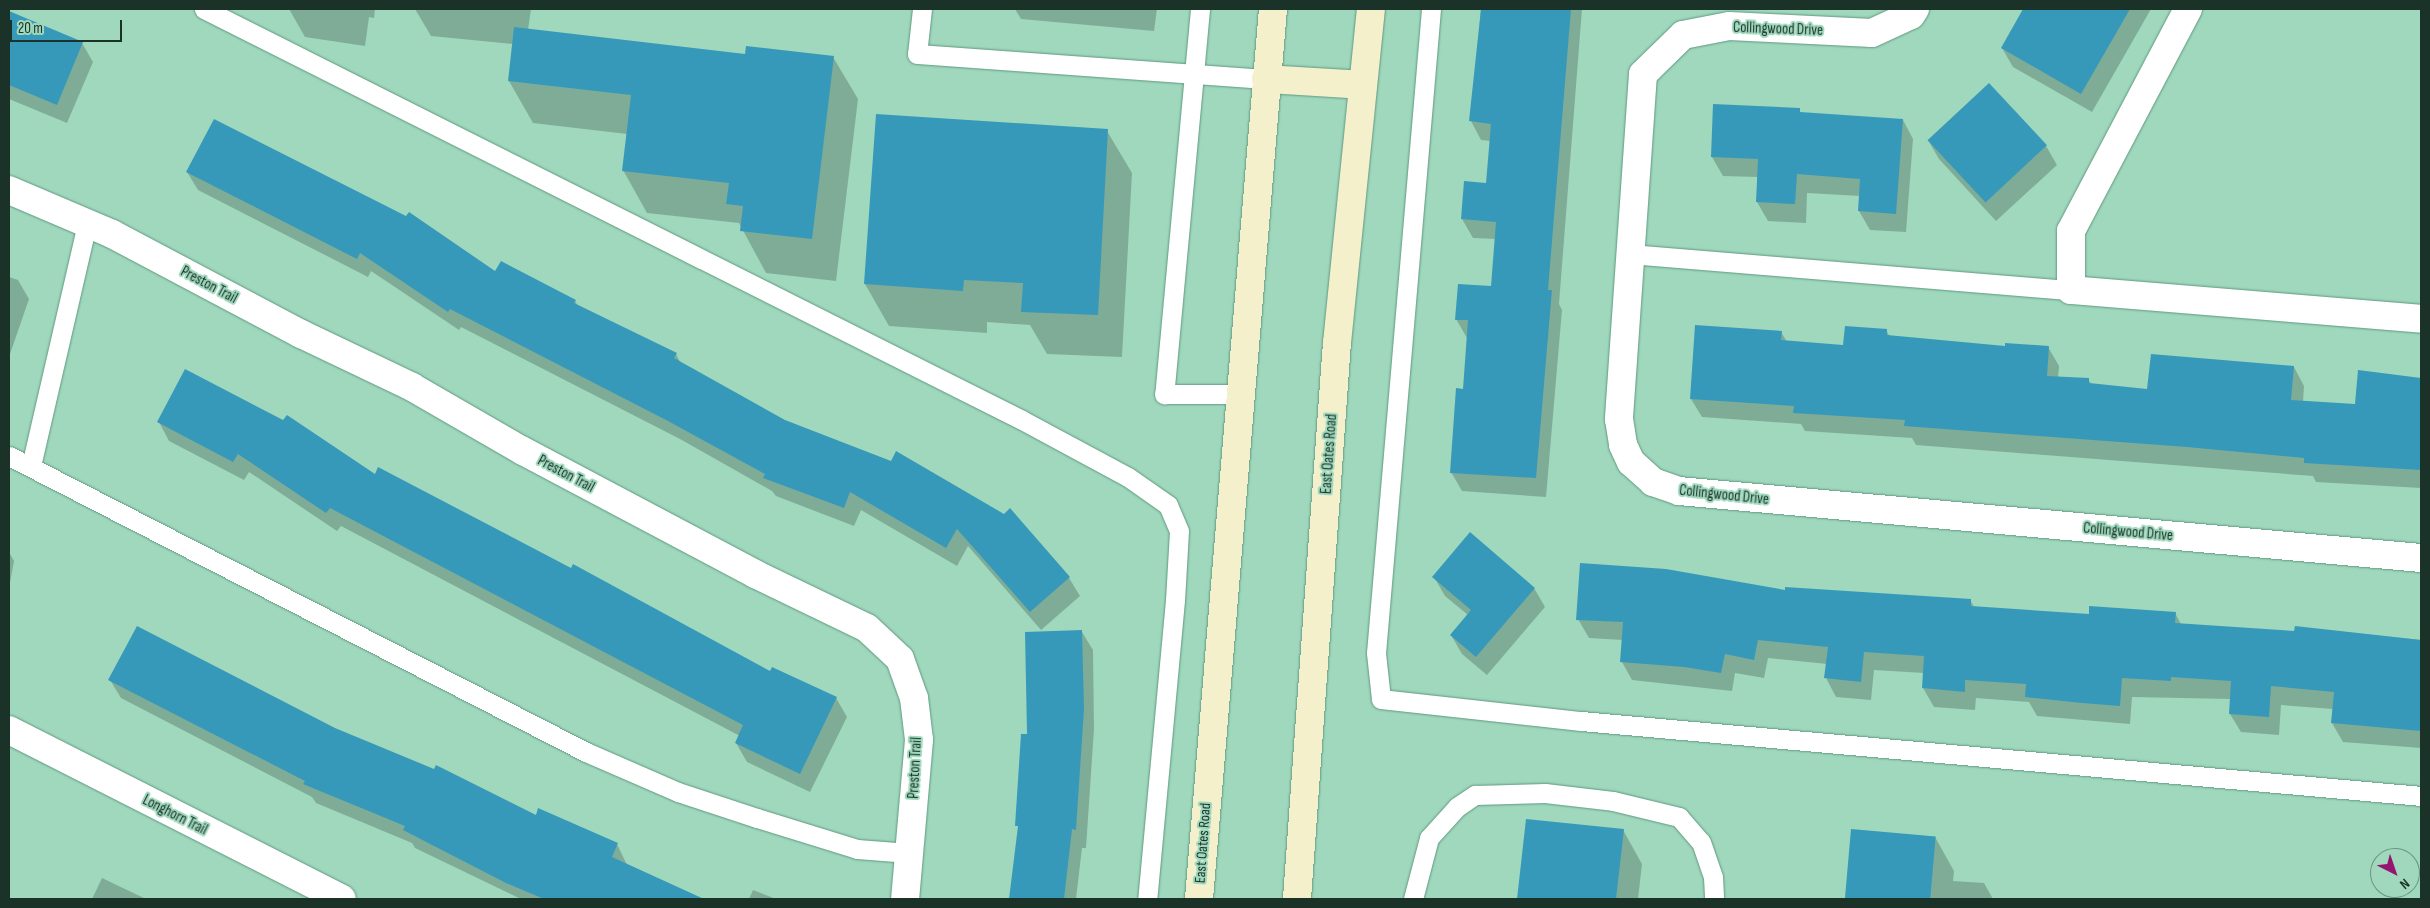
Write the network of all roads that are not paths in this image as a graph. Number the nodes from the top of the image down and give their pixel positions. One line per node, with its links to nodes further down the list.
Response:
1 (204, 9): 26 (lane)
2 (922, 9): 9 (lane)
3 (1200, 9): 9 (lane)
4 (1273, 9): 10 (main road, East Oates Road)
5 (1371, 9): 11 (main road, East Oates Road)
6 (1431, 9): 22 (lane)
7 (1915, 9): 14 (street, Collingwood Drive)
8 (2188, 9): 15 (street)
9 (1194, 74): 10 (lane); 17 (lane)
10 (1266, 79): 11 (main road); 17 (main road, East Oates Road)
11 (1363, 85): 28 (main road, East Oates Road)
12 (9, 190): 13 (street, Preston Trail)
13 (87, 223): 19 (lane); 23 (street, Preston Trail)
14 (1630, 254): 15 (lane); 20 (street, Collingwood Drive)
15 (2071, 290): 16 (street)
16 (2421, 319)
17 (1242, 394): 27 (main road, East Oates Road)
18 (9, 456): 19 (lane)
19 (31, 466): 23 (lane)
20 (2421, 558)
21 (9, 730): 24 (street, Longhorn Trail)
22 (2421, 796)
23 (909, 853): 25 (street, Preston Trail)
24 (342, 899)
25 (905, 899)
26 (1147, 899)
27 (1199, 899)
28 (1297, 899)
29 (1413, 899): 30 (lane)
30 (1714, 899)

